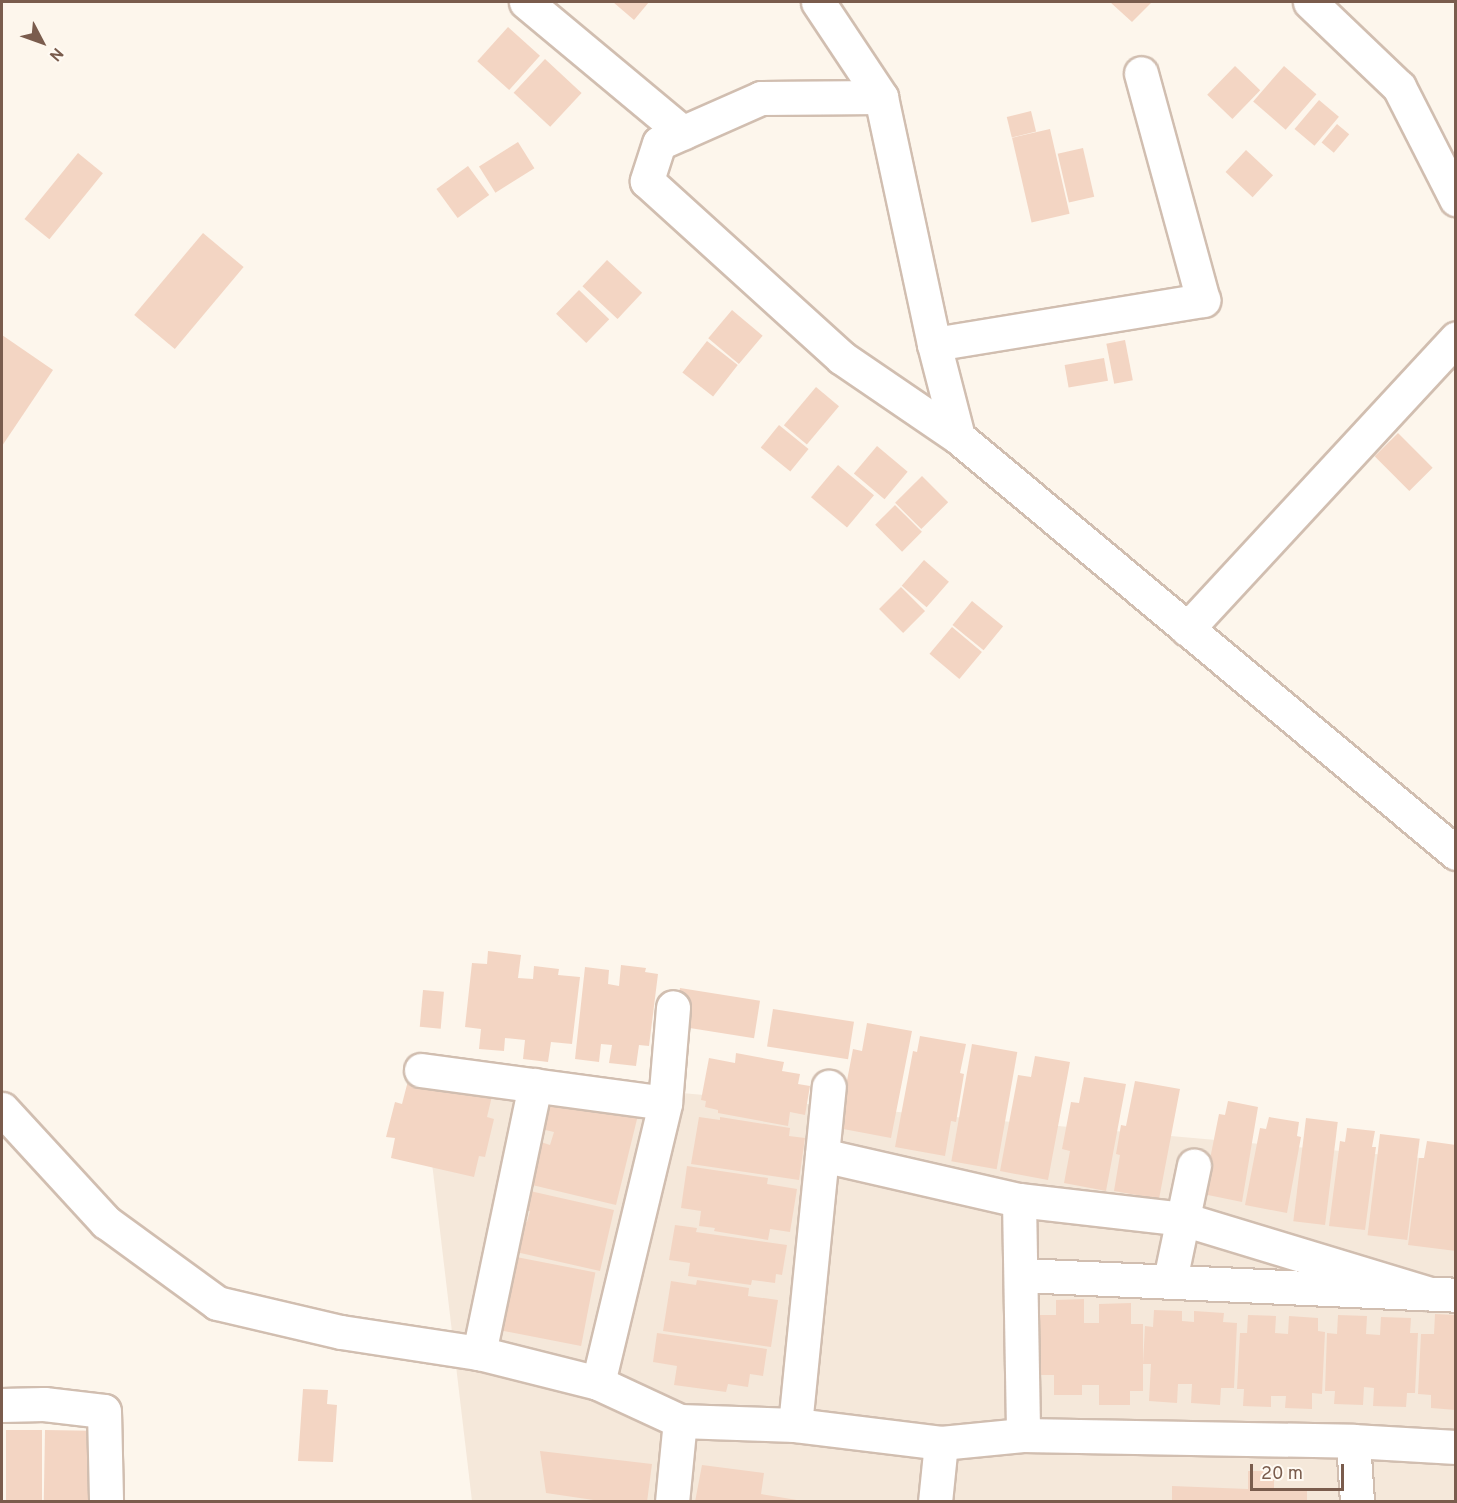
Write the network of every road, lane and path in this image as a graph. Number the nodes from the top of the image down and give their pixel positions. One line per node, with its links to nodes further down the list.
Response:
1 (526, 2): 6 (street)
2 (818, 2): 5 (street)
3 (1310, 2): 7 (street)
4 (1141, 73): 9 (street)
5 (881, 97): 6 (street); 9 (street)
6 (683, 133): 10 (street)
7 (1455, 199)
8 (1455, 338): 11 (street)
9 (933, 344): 10 (street)
10 (958, 437): 11 (street)
11 (1187, 629): 12 (street)
12 (1455, 853)
13 (673, 1007): 17 (street)
14 (421, 1070): 15 (street)
15 (535, 1085): 17 (street); 26 (street)
16 (828, 1087): 19 (street)
17 (665, 1103): 27 (street)
18 (2, 1109): 26 (street)
19 (822, 1155): 21 (street); 30 (street)
20 (1194, 1165): 22 (street)
21 (1019, 1200): 22 (street); 23 (street)
22 (1183, 1219): 24 (street); 25 (street)
23 (1021, 1275): 24 (street); 31 (street)
24 (1170, 1280): 25 (street)
25 (1441, 1294)
26 (479, 1353): 27 (street)
27 (598, 1383): 29 (street)
28 (2, 1405): 35 (street)
29 (680, 1421): 30 (street); 36 (street)
30 (795, 1425): 33 (street)
31 (1023, 1435): 32 (street); 33 (street)
32 (1353, 1441): 34 (street); 38 (street)
33 (941, 1443): 37 (street)
34 (1455, 1447)
35 (106, 1502)
36 (672, 1502)
37 (935, 1502)
38 (1357, 1502)

